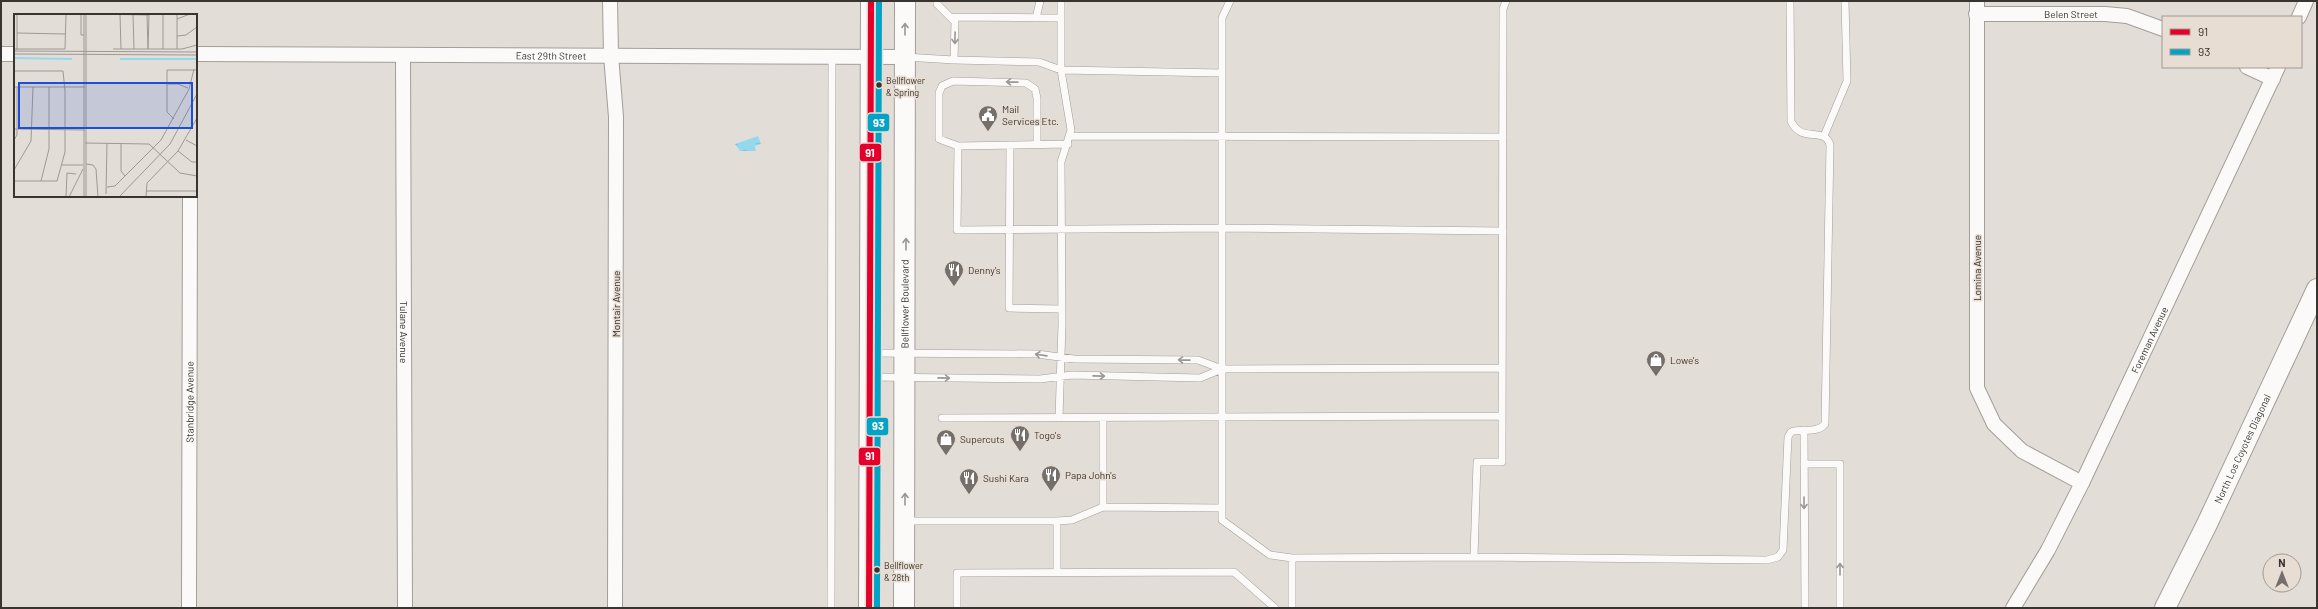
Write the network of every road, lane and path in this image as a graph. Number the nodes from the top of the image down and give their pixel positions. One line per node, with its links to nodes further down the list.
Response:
1 (610, 1): 21 (street, Montair Avenue)
2 (871, 1): 24 (main road)
3 (905, 1): 25 (main road, Bellflower Boulevard, one-way to 3)
4 (937, 1): 14 (lane)
5 (1040, 1): 15 (lane)
6 (1061, 1): 16 (lane)
7 (1230, 1): 29 (lane)
8 (1506, 1): 34 (lane)
9 (1790, 1): 32 (lane)
10 (1845, 1): 32 (lane)
11 (2306, 1): 13 (street)
12 (1977, 8): 17 (street, Belen Street); 61 (street, Lomina Avenue)
13 (2299, 16)
14 (951, 17): 15 (lane); 26 (lane, one-way to 26)
15 (1036, 18): 16 (lane)
16 (1061, 18): 28 (lane)
17 (2162, 29)
18 (1, 54): 19 (street)
19 (14, 54)
20 (197, 54): 22 (street, East 29th Street)
21 (611, 55): 22 (street, East 29th Street); 23 (street, East 29th Street); 71 (street, Montair Avenue)
22 (403, 56): 70 (street, Tulane Avenue)
23 (832, 57): 24 (street, East 29th Street); 72 (lane)
24 (872, 57): 25 (street, East 29th Street); 46 (main road)
25 (905, 57): 26 (lane); 47 (main road, Bellflower Boulevard, one-way to 25)
26 (954, 60): 28 (lane)
27 (2252, 68): 30 (street)
28 (1061, 70): 29 (lane); 31 (lane)
29 (1222, 73): 33 (lane)
30 (2276, 73): 61 (street, Foreman Avenue)
31 (1069, 136): 33 (lane); 35 (lane)
32 (1824, 136): 59 (lane)
33 (1222, 137): 34 (lane); 40 (lane)
34 (1503, 137): 43 (lane)
35 (1068, 144): 37 (lane); 41 (lane)
36 (1010, 145): 37 (lane); 38 (lane); 42 (lane)
37 (1037, 145): 38 (lane, one-way to 38)
38 (958, 146): 42 (lane)
39 (190, 197): 69 (street, Stanbridge Avenue)
40 (1222, 228): 41 (lane); 43 (lane); 50 (lane)
41 (1061, 229): 42 (lane); 45 (lane)
42 (1009, 230): 45 (lane)
43 (1503, 231): 49 (lane)
44 (2317, 289): 81 (main road, North Los Coyotes Diagonal)
45 (1062, 309): 48 (lane)
46 (869, 353): 47 (lane); 52 (main road)
47 (905, 353): 48 (lane, one-way to 47); 53 (main road, Bellflower Boulevard)
48 (1061, 358): 50 (lane, one-way to 48); 51 (lane)
49 (1502, 368): 50 (lane); 54 (lane)
50 (1222, 369): 51 (lane, one-way to 50); 55 (lane)
51 (1060, 376): 53 (lane, one-way to 51); 57 (lane)
52 (870, 377): 53 (lane); 73 (main road)
53 (905, 377): 64 (main road, Bellflower Boulevard, one-way to 53)
54 (1502, 416): 55 (lane); 66 (lane)
55 (1222, 417): 58 (lane); 63 (lane)
56 (942, 418): 57 (lane)
57 (1059, 418): 58 (lane)
58 (1103, 418): 62 (lane)
59 (1804, 430): 60 (lane); 66 (lane)
60 (1804, 464): 78 (lane, one-way to 78); 79 (lane, one-way to 60)
61 (2082, 483): 80 (street, Foreman Avenue)
62 (1103, 507): 63 (lane); 65 (lane)
63 (1222, 508): 67 (lane)
64 (905, 521): 65 (lane); 74 (main road, Bellflower Boulevard)
65 (1057, 521): 68 (lane)
66 (1474, 557): 67 (lane)
67 (1292, 558): 77 (lane)
68 (1057, 573): 75 (lane); 76 (lane)
69 (189, 608)
70 (405, 608)
71 (615, 608)
72 (831, 608)
73 (869, 608)
74 (904, 608)
75 (957, 608)
76 (1275, 608)
77 (1292, 608)
78 (1805, 608)
79 (1840, 608)
80 (2013, 608)
81 (2165, 608)

